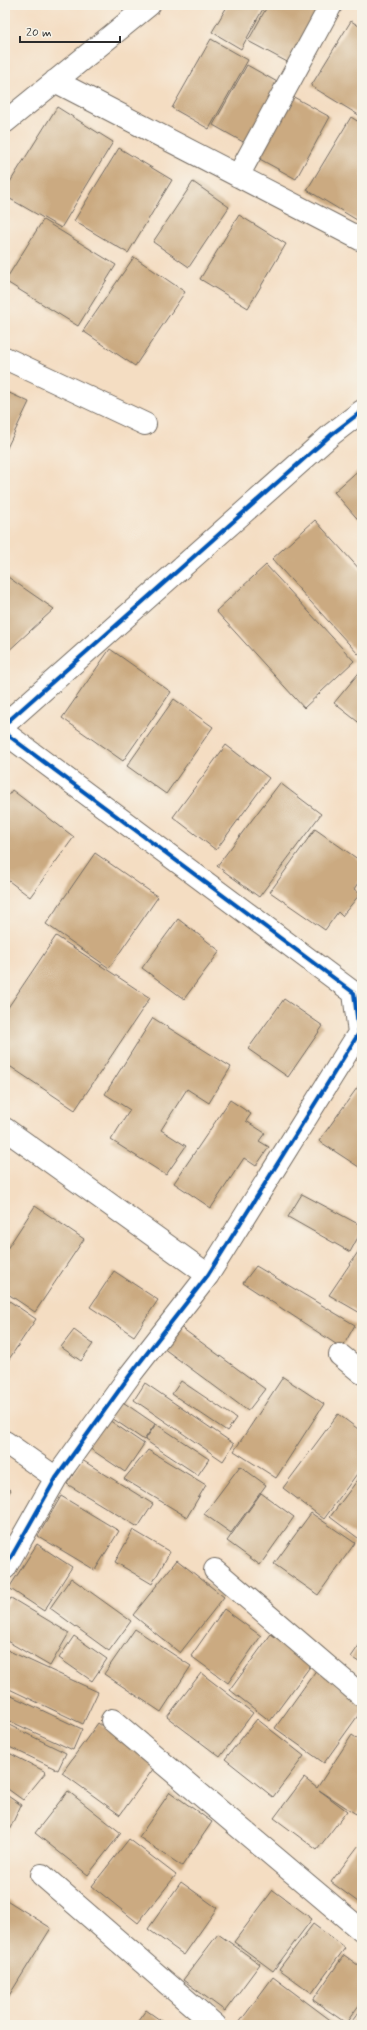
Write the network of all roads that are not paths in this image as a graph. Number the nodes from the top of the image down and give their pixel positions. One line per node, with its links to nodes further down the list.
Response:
1 (149, 5): 3 (street)
2 (331, 5): 5 (street)
3 (55, 81): 4 (street); 5 (street)
4 (5, 122)
5 (238, 176): 6 (street)
6 (362, 240)
7 (5, 358): 9 (street)
8 (362, 411): 10 (street)
9 (145, 424)
10 (5, 724)
11 (5, 733): 13 (street)
12 (5, 1129): 13 (street)
13 (208, 1275): 17 (street)
14 (340, 1355): 15 (street)
15 (362, 1373)
16 (5, 1442): 17 (street)
17 (56, 1478): 18 (street)
18 (5, 1568)
19 (215, 1570): 20 (street)
20 (362, 1696)
21 (112, 1720): 23 (street)
22 (42, 1876): 24 (street)
23 (362, 1931)
24 (215, 2025)

